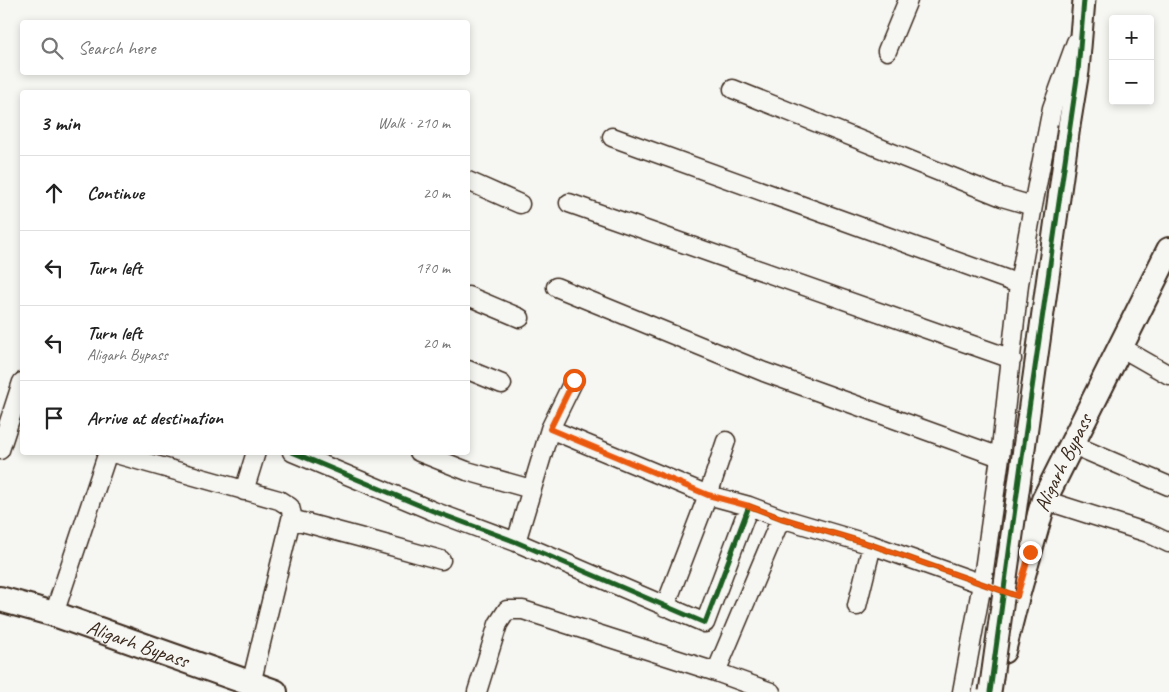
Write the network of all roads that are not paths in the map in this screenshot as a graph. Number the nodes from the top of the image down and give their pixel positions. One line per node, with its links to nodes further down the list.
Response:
1 (908, 0): 4 (street)
2 (1084, 0): 3 (street)
3 (1081, 27): 10 (street); 58 (street, bridge)
4 (887, 51)
5 (733, 89): 10 (street)
6 (612, 137): 12 (street)
7 (470, 182): 9 (street)
8 (569, 203): 17 (street)
9 (520, 204)
10 (1033, 206): 12 (street)
11 (1169, 250): 16 (main road, Aligarh Bypass)
12 (1019, 284): 17 (street)
13 (556, 287): 33 (street)
14 (470, 297): 15 (street)
15 (520, 318)
16 (1120, 347): 19 (street); 26 (main road, Aligarh Bypass)
17 (1012, 359): 33 (street)
18 (470, 371): 21 (street)
19 (1169, 375)
20 (574, 380): 24 (street)
21 (502, 384)
22 (20, 397): 23 (street)
23 (17, 419): 27 (street)
24 (550, 429): 35 (street); 37 (street)
25 (726, 441): 37 (street)
26 (1071, 444): 34 (street); 38 (main road, Aligarh Bypass)
27 (0, 450)
28 (107, 455): 51 (street)
29 (118, 455): 36 (street)
30 (255, 455): 36 (street)
31 (299, 455): 42 (street)
32 (427, 455): 35 (street)
33 (1000, 457): 46 (street)
34 (1169, 486)
35 (531, 489): 42 (street)
36 (244, 491): 41 (street)
37 (708, 495): 39 (street); 50 (street)
38 (1044, 500): 43 (street); 47 (main road, Aligarh Bypass)
39 (749, 506): 40 (street); 50 (street)
40 (781, 518): 44 (street); 52 (street)
41 (290, 520): 45 (street); 53 (street)
42 (516, 542): 50 (street)
43 (1169, 542)
44 (872, 545): 46 (street); 49 (street)
45 (441, 560)
46 (982, 584): 47 (street); 57 (street)
47 (1017, 596): 58 (main road, Aligarh Bypass)
48 (0, 599): 51 (main road, Aligarh Bypass)
49 (857, 606)
50 (665, 607)
51 (54, 614): 53 (main road, Aligarh Bypass)
52 (716, 672): 55 (street); 56 (street)
53 (251, 684): 54 (main road, Aligarh Bypass)
54 (275, 692)
55 (477, 692)
56 (771, 692)
57 (962, 692)
58 (992, 692)

